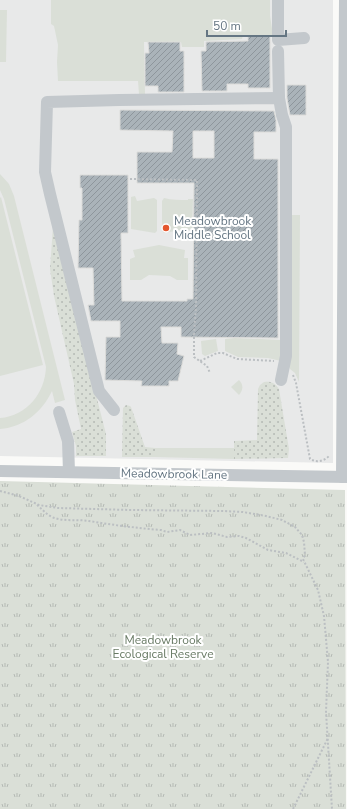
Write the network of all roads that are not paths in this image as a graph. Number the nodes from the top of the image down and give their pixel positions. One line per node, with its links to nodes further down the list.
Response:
1 (278, 0): 3 (street)
2 (345, 0): 11 (street)
3 (304, 38)
4 (278, 51): 5 (street)
5 (279, 98): 6 (street); 7 (street)
6 (281, 380)
7 (114, 410)
8 (59, 412): 10 (street)
9 (0, 471): 10 (street, Meadowbrook Lane)
10 (69, 472): 11 (street, Meadowbrook Lane)
11 (344, 477)

